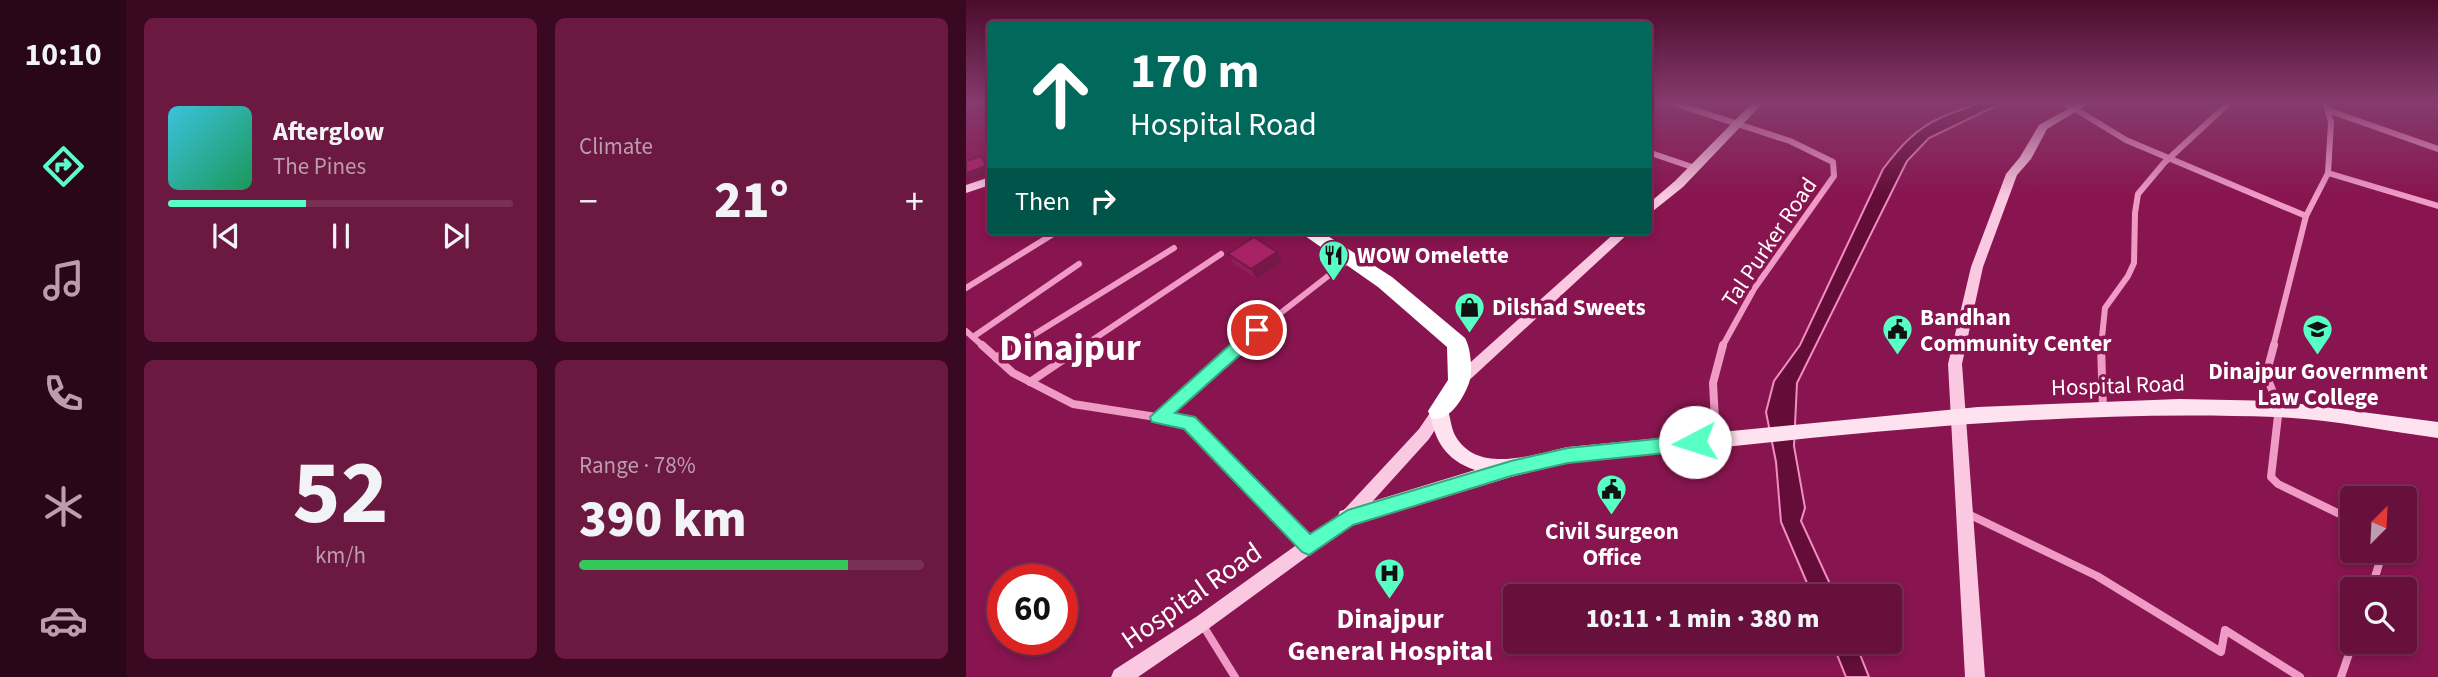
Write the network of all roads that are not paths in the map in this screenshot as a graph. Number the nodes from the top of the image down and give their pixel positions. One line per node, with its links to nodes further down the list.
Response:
1 (1730, 133): 13 (street)
2 (1764, 133): 38 (street, Tal Purker Road)
3 (2041, 133): 36 (street)
4 (2113, 133): 12 (street)
5 (2201, 133): 12 (street)
6 (2329, 133): 14 (street)
7 (2390, 133): 8 (street)
8 (2416, 142): 9 (street); 10 (street)
9 (2438, 142)
10 (2438, 149)
11 (1652, 153): 13 (street)
12 (2169, 159): 19 (street); 33 (street)
13 (1695, 168): 18 (street)
14 (2328, 173): 17 (street); 19 (street)
15 (987, 182): 16 (street)
16 (966, 189)
17 (2438, 206)
18 (1652, 207)
19 (2306, 216): 32 (street)
20 (1052, 235): 27 (street)
21 (1318, 235): 25 (highway)
22 (1621, 235): 30 (street)
23 (1174, 248): 29 (street)
24 (1221, 254): 31 (street)
25 (1350, 259): 30 (highway); 35 (street)
26 (1079, 264): 28 (street)
27 (966, 288)
28 (969, 334): 29 (street)
29 (996, 358): 31 (street)
30 (1459, 381): 34 (highway)
31 (1030, 382): 35 (street)
32 (2279, 409): 33 (main road, Hospital Road); 37 (main road, Hospital Road); 41 (street)
33 (2103, 410): 36 (main road, Hospital Road)
34 (1439, 411): 39 (main road); 42 (street, Hospital Road)
35 (1158, 417): 43 (street)
36 (1959, 417): 38 (main road, Hospital Road); 40 (street)
37 (2438, 430)
38 (1716, 440): 39 (main road, Hospital Road)
39 (1511, 468): 42 (main road, Hospital Road)
40 (1965, 513): 48 (street); 49 (street)
41 (2340, 514)
42 (1348, 518): 43 (street, Hospital Road)
43 (1309, 546): 44 (street, Hospital Road)
44 (1202, 623): 46 (street, Hospital Road); 47 (street)
45 (2349, 654): 50 (street)
46 (1121, 677)
47 (1235, 677)
48 (1975, 677)
49 (2300, 677)
50 (2341, 677)

